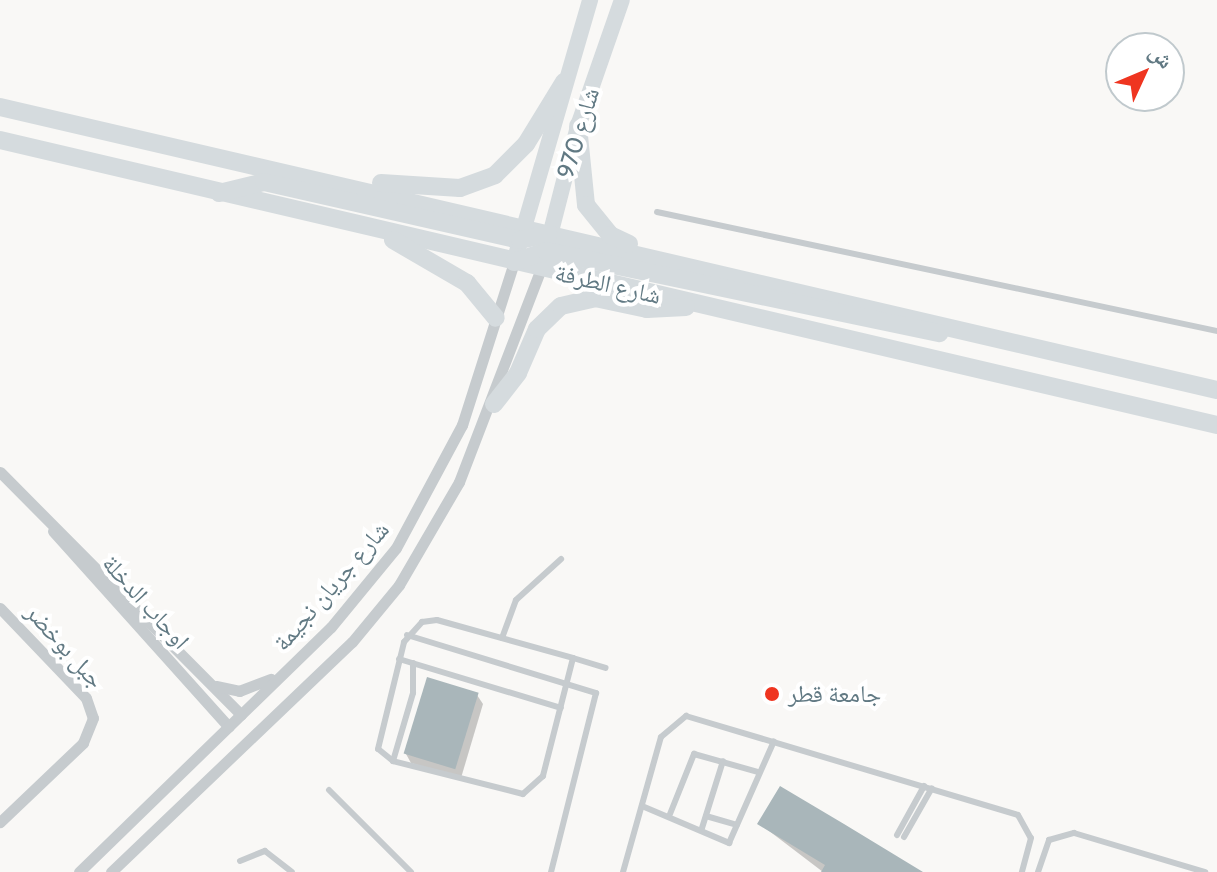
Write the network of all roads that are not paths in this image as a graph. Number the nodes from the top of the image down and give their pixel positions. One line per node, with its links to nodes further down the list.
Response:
1 (590, 0): 3 (main road, شارع 970)
2 (622, 0): 5 (main road, شارع 970)
3 (564, 82): 7 (main road); 12 (main road, شارع 970)
4 (0, 107): 7 (main road)
5 (578, 126): 11 (main road, شارع 970); 13 (main road)
6 (0, 140): 8 (main road)
7 (333, 180): 12 (main road)
8 (219, 193): 10 (main road); 12 (main road)
9 (657, 212): 19 (lane)
10 (370, 227): 15 (main road); 17 (main road)
11 (550, 232): 12 (main road); 13 (main road, شارع الطرفة); 14 (main road, شارع 970)
12 (522, 233): 15 (main road, شارع 970)
13 (641, 254): 18 (main road, شارع الطرفة)
14 (544, 260): 15 (main road); 16 (main road, شارع الطرفة); 18 (main road); 23 (street, شارع جريان نجيمة)
15 (514, 262): 17 (street, شارع جريان نجيمة)
16 (693, 304): 23 (main road); 24 (main road, شارع الطرفة)
17 (496, 318): 29 (street, شارع جريان نجيمة)
18 (970, 328): 21 (main road, شارع الطرفة)
19 (1217, 331)
20 (1217, 380): 21 (street)
21 (1188, 383): 22 (main road, شارع الطرفة)
22 (1217, 390)
23 (494, 404): 56 (street, شارع جريان نجيمة)
24 (1217, 425)
25 (0, 472): 26 (street, اوجاب الدخلة)
26 (33, 505): 37 (street, اوجاب الدخلة); 40 (street, اوجاب الدخلة)
27 (561, 559): 31 (lane)
28 (0, 608): 51 (street, جبل بوخضر)
29 (331, 627): 37 (street); 39 (street, شارع جريان نجيمة)
30 (407, 635): 31 (lane); 33 (lane); 36 (lane)
31 (502, 638): 32 (lane)
32 (573, 658): 35 (lane); 36 (lane)
33 (399, 659): 34 (lane); 42 (lane)
34 (413, 663): 38 (lane); 42 (lane)
35 (605, 668)
36 (568, 680): 38 (lane); 59 (lane)
37 (209, 683): 39 (street, اوجاب الدخلة)
38 (561, 708): 42 (lane)
39 (241, 715): 40 (street, شارع جريان نجيمة)
40 (229, 727): 55 (street, شارع جريان نجيمة)
41 (774, 741): 44 (lane); 45 (lane); 48 (lane)
42 (393, 761)
43 (723, 761): 44 (lane); 49 (lane); 50 (lane)
44 (758, 772): 52 (lane)
45 (924, 786): 46 (lane); 46 (lane)
46 (932, 788): 61 (lane)
47 (329, 790): 58 (lane)
48 (642, 806): 49 (lane); 60 (lane)
49 (670, 814): 53 (lane)
50 (706, 816): 52 (lane); 53 (lane)
51 (0, 822)
52 (737, 825): 53 (lane)
53 (702, 828)
54 (240, 861): 57 (lane)
55 (79, 872)
56 (111, 872)
57 (292, 872)
58 (411, 872)
59 (551, 872)
60 (623, 872)
61 (1022, 872)
62 (1038, 872): 63 (lane)
63 (1205, 872)

